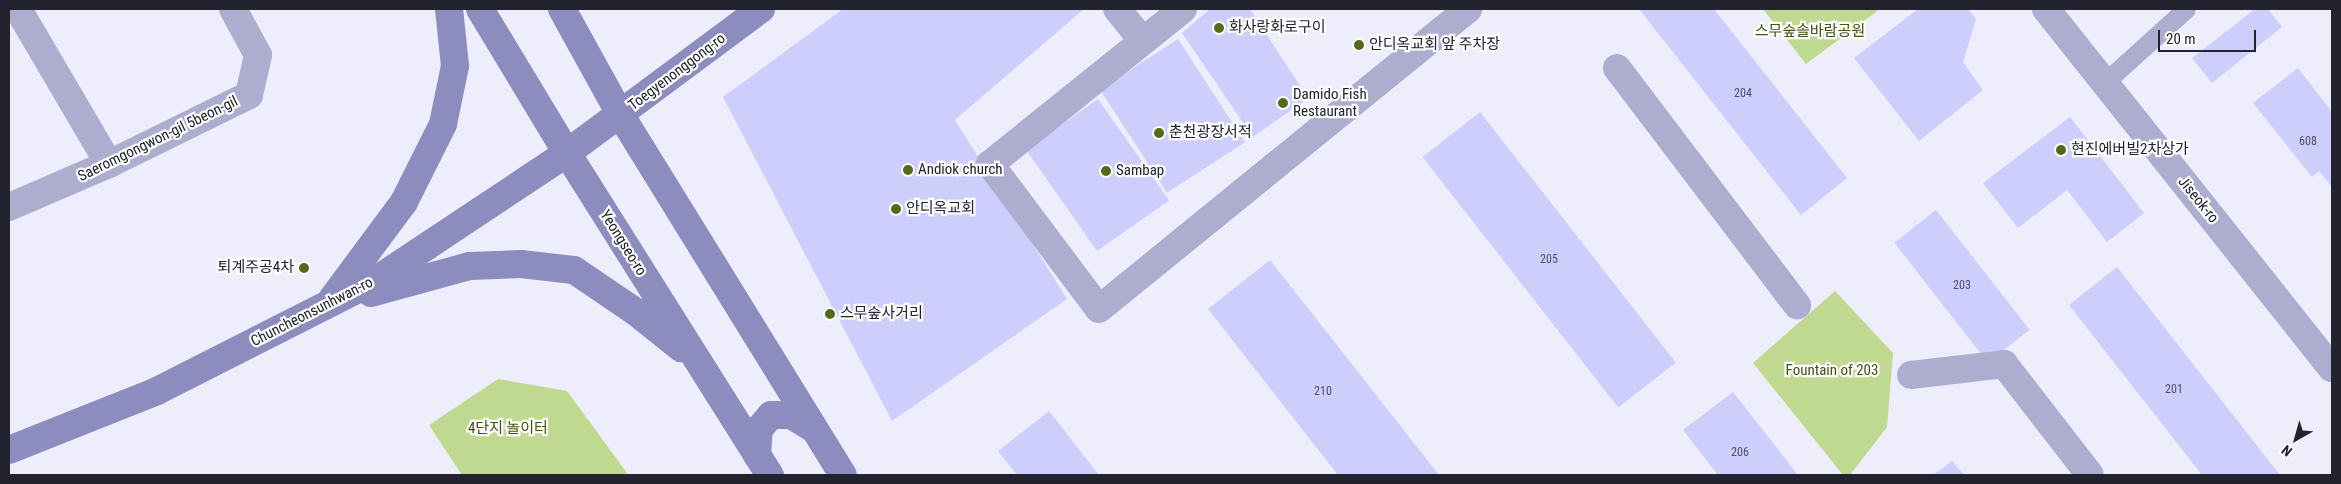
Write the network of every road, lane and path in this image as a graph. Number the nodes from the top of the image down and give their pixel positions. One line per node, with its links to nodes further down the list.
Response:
1 (18, 9): 18 (street)
2 (233, 9): 18 (street, Saeromgongwon-gil 5beon-gil)
3 (450, 9): 20 (street)
4 (480, 9): 17 (street, Yeongseo-ro)
5 (562, 9): 15 (street)
6 (761, 9): 15 (street, Toegyenonggong-ro)
7 (1117, 9): 12 (street)
8 (1183, 9): 12 (street)
9 (1468, 9): 12 (street)
10 (2046, 9): 14 (street, Jiseok-ro)
11 (2186, 9): 14 (lane)
12 (1142, 40)
13 (1617, 68): 21 (street)
14 (2104, 83): 23 (street, Jiseok-ro)
15 (620, 114): 16 (street, Toegyenonggong-ro); 25 (street)
16 (593, 134): 17 (street, Chuncheonsunhwan-ro)
17 (567, 153): 20 (street, Chuncheonsunhwan-ro); 22 (street, Yeongseo-ro)
18 (109, 164): 19 (street, Saeromgongwon-gil 5beon-gil)
19 (9, 207)
20 (328, 304): 22 (street); 26 (street, Chuncheonsunhwan-ro)
21 (1797, 305)
22 (698, 362): 27 (street, Yeongseo-ro)
23 (2332, 368)
24 (1911, 375): 29 (street)
25 (814, 428): 27 (street); 28 (street)
26 (9, 450)
27 (764, 465)
28 (843, 475)
29 (2090, 475)

